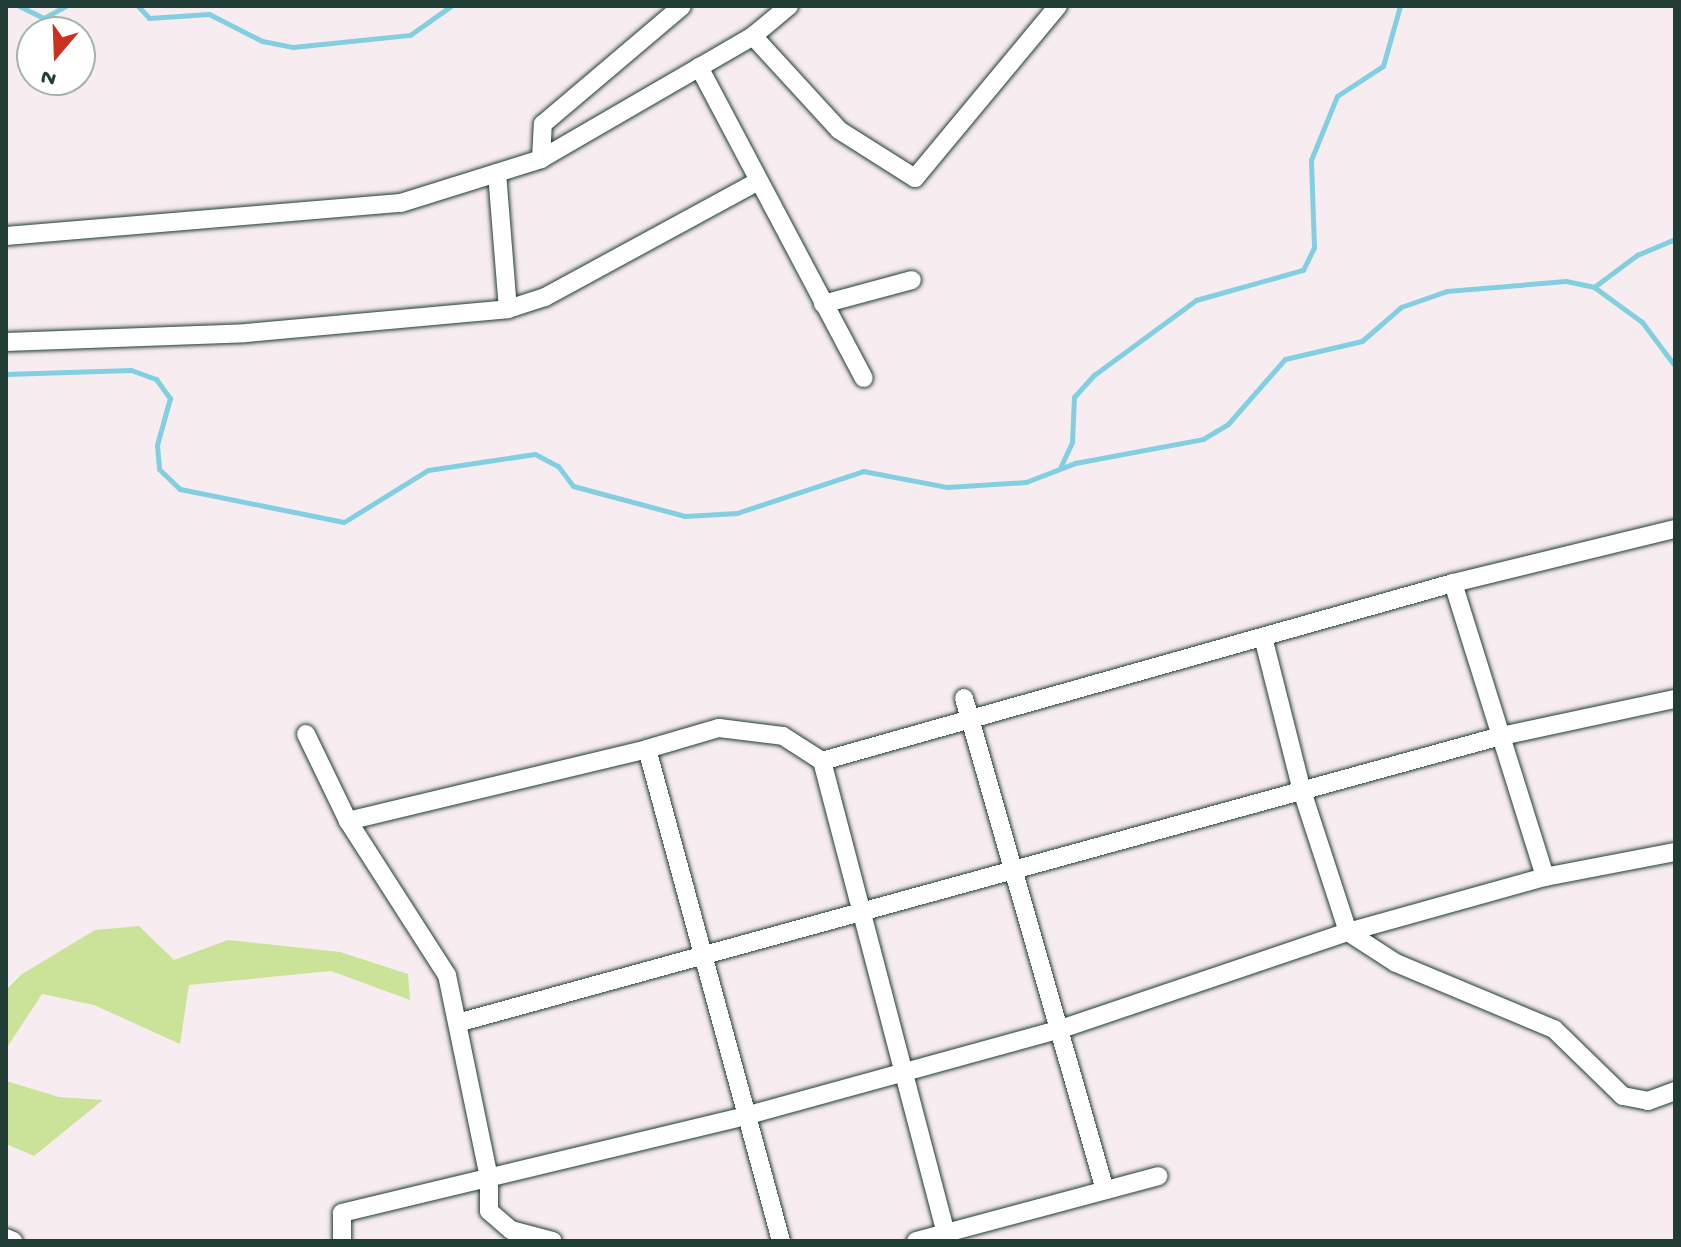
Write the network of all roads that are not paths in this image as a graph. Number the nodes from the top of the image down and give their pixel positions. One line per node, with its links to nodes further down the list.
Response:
1 (682, 6): 6 (street)
2 (789, 6): 4 (street)
3 (1058, 6): 4 (street)
4 (753, 36): 5 (street)
5 (699, 67): 6 (street); 8 (street)
6 (541, 159): 7 (street)
7 (497, 173): 9 (street); 12 (street)
8 (755, 183): 11 (street); 12 (street)
9 (6, 236)
10 (912, 280): 11 (street)
11 (823, 304): 14 (street)
12 (508, 309): 13 (street)
13 (6, 342)
14 (864, 378)
15 (1675, 529): 16 (street)
16 (1453, 583): 17 (street); 22 (street)
17 (1264, 641): 20 (street); 25 (street)
18 (964, 698): 20 (street)
19 (1675, 699): 22 (street)
20 (971, 721): 24 (street); 28 (street)
21 (306, 734): 26 (street)
22 (1497, 737): 25 (street); 29 (street)
23 (647, 749): 24 (street); 26 (street); 32 (street)
24 (822, 761): 30 (street)
25 (1302, 791): 28 (street); 31 (street)
26 (348, 821): 33 (street)
27 (1675, 852): 29 (street)
28 (1015, 867): 30 (street); 34 (street)
29 (1545, 877): 31 (street)
30 (860, 915): 32 (street); 35 (street)
31 (1348, 932): 34 (street); 36 (street)
32 (706, 960): 33 (street); 37 (street)
33 (461, 1022): 39 (street)
34 (1058, 1030): 35 (street); 40 (street)
35 (900, 1069): 37 (street); 41 (street)
36 (1675, 1091)
37 (745, 1116): 39 (street); 46 (street)
38 (1158, 1176): 40 (street)
39 (489, 1177): 44 (street); 45 (street)
40 (1105, 1190): 41 (street)
41 (946, 1233): 47 (street)
42 (6, 1238): 43 (street)
43 (13, 1241)
44 (342, 1241)
45 (553, 1241)
46 (781, 1241)
47 (916, 1241)

